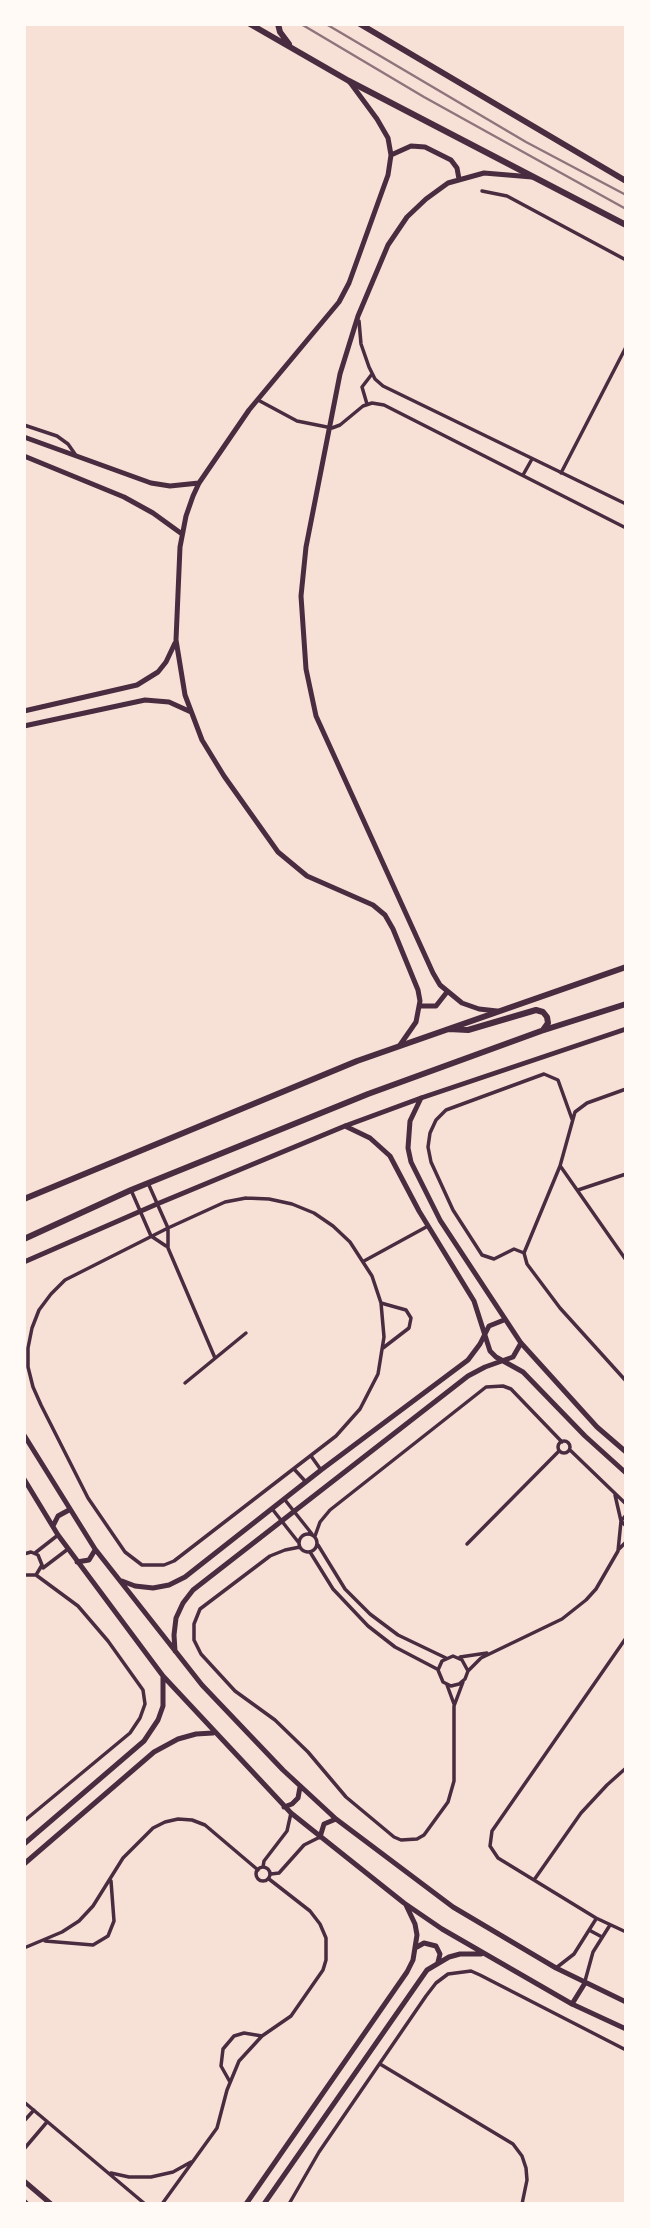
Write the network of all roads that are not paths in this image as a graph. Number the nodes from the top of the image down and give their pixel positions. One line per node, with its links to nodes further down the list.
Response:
1 (250, 24): 4 (main road)
2 (278, 24): 4 (main road)
3 (360, 24): 9 (main road)
4 (293, 48): 5 (main road)
5 (349, 81): 6 (street); 7 (main road)
6 (391, 155): 8 (street); 16 (street)
7 (534, 177): 8 (street); 11 (main road)
8 (459, 179): 13 (street)
9 (625, 181)
10 (482, 191): 12 (street)
11 (625, 225)
12 (625, 260)
13 (358, 316): 15 (street); 19 (street)
14 (625, 347): 24 (street)
15 (372, 374): 17 (street); 23 (street)
16 (257, 400): 19 (street); 26 (street)
17 (368, 404): 19 (street); 25 (street)
18 (24, 425): 22 (street)
19 (329, 428): 35 (street)
20 (24, 437): 22 (street)
21 (24, 456): 29 (street)
22 (76, 456): 26 (street)
23 (532, 459): 24 (street); 25 (street)
24 (561, 473): 27 (street)
25 (523, 476): 28 (street)
26 (199, 483): 29 (street)
27 (625, 504)
28 (625, 528)
29 (182, 534): 30 (street)
30 (176, 640): 31 (street); 32 (street)
31 (24, 711)
32 (191, 712): 33 (street); 37 (street)
33 (24, 726)
34 (625, 967): 38 (main road)
35 (447, 992): 37 (street); 38 (street)
36 (625, 1004): 41 (main road)
37 (419, 1006): 42 (street)
38 (497, 1011): 39 (main road)
39 (448, 1028): 41 (main road); 42 (main road)
40 (625, 1029): 44 (street)
41 (541, 1031): 51 (main road)
42 (400, 1045): 54 (main road)
43 (625, 1090): 45 (street)
44 (421, 1098): 46 (street); 47 (street)
45 (572, 1119): 48 (street); 62 (street)
46 (345, 1126): 49 (street); 55 (street)
47 (411, 1162): 49 (street); 67 (street)
48 (560, 1166): 53 (street); 62 (street)
49 (398, 1168): 57 (street)
50 (625, 1174): 53 (street)
51 (148, 1183): 52 (main road); 55 (street)
52 (131, 1191): 56 (street); 60 (main road)
53 (577, 1191): 63 (street)
54 (24, 1199)
55 (157, 1204): 56 (street); 58 (street)
56 (140, 1211): 59 (street); 65 (street)
57 (428, 1226): 64 (street); 69 (street)
58 (168, 1228): 59 (street); 61 (street); 64 (street)
59 (151, 1237): 61 (street); 82 (street)
60 (24, 1239)
61 (168, 1248): 72 (street)
62 (524, 1253): 74 (street)
63 (625, 1260)
64 (364, 1261): 66 (street)
65 (24, 1262)
66 (381, 1303): 71 (street); 71 (street)
67 (504, 1320): 69 (street); 70 (street)
68 (246, 1333): 72 (street)
69 (484, 1335): 73 (street); 83 (street)
70 (521, 1343): 73 (street); 80 (street)
71 (383, 1348): 81 (street)
72 (215, 1359): 75 (street)
73 (503, 1361): 84 (street); 92 (street)
74 (625, 1381)
75 (185, 1384)
76 (24, 1435): 90 (street)
77 (562, 1442): 78 (street); 79 (street); 99 (street)
78 (570, 1450): 79 (street); 87 (street)
79 (559, 1451): 101 (street)
80 (625, 1452)
81 (311, 1456): 82 (street); 83 (street)
82 (294, 1469): 86 (street)
83 (321, 1470): 86 (street)
84 (625, 1473)
85 (24, 1479): 97 (street)
86 (306, 1482): 88 (street)
87 (615, 1495): 89 (street); 95 (street)
88 (285, 1500): 91 (street); 92 (street)
89 (625, 1504)
90 (69, 1510): 97 (street); 105 (street)
91 (273, 1510): 94 (street); 114 (street)
92 (294, 1511): 94 (street); 99 (street)
93 (625, 1515): 95 (street)
94 (282, 1521): 102 (street); 116 (street)
95 (621, 1521): 96 (street); 106 (street)
96 (625, 1526)
97 (53, 1527): 98 (street)
98 (58, 1535): 104 (street); 108 (street)
99 (314, 1535): 102 (street); 103 (street)
100 (625, 1542): 106 (street)
101 (467, 1544)
102 (300, 1545): 107 (street); 125 (street)
103 (318, 1545): 107 (street); 118 (street)
104 (68, 1549): 110 (street); 111 (street)
105 (95, 1549): 110 (street); 114 (street)
106 (618, 1551): 117 (street)
107 (310, 1552): 120 (street)
108 (35, 1553): 109 (street); 111 (street)
109 (24, 1554)
110 (77, 1562): 122 (street)
111 (41, 1569): 112 (street)
112 (37, 1575): 113 (street); 134 (street)
113 (26, 1577)
114 (119, 1581): 116 (street)
115 (625, 1638): 142 (street)
116 (176, 1651): 130 (street)
117 (489, 1653): 119 (street); 121 (street)
118 (446, 1658): 119 (street); 120 (street)
119 (458, 1658): 121 (street)
120 (438, 1670): 124 (street)
121 (468, 1671): 123 (street)
122 (163, 1676): 126 (street); 127 (street)
123 (463, 1682): 124 (street); 125 (street)
124 (447, 1685): 125 (street)
125 (454, 1706)
126 (214, 1733): 128 (street); 131 (street)
127 (151, 1734): 128 (street); 136 (street)
128 (162, 1746): 137 (street)
129 (625, 1768): 142 (street)
130 (300, 1786): 131 (street); 133 (street)
131 (284, 1807): 132 (street)
132 (291, 1813): 135 (street); 138 (street)
133 (337, 1819): 135 (street); 154 (street)
134 (24, 1821)
135 (320, 1837): 140 (street); 143 (street)
136 (24, 1844)
137 (24, 1864)
138 (263, 1867): 139 (street); 140 (street)
139 (258, 1870): 140 (street); 141 (street)
140 (270, 1876): 159 (street)
141 (110, 1878): 149 (street); 149 (street)
142 (534, 1880): 144 (street)
143 (404, 1903): 150 (street); 152 (street)
144 (596, 1918): 145 (street); 146 (street)
145 (610, 1925): 147 (street); 148 (street)
146 (589, 1930): 148 (street); 154 (street)
147 (625, 1933)
148 (603, 1937): 155 (street)
149 (43, 1941): 151 (street)
150 (416, 1947): 153 (street); 175 (street)
151 (24, 1948)
152 (483, 1954): 153 (street); 157 (street)
153 (438, 1962): 176 (street)
154 (556, 1968): 155 (street)
155 (585, 1983): 156 (street); 157 (street)
156 (625, 2002)
157 (572, 2004): 158 (street)
158 (625, 2029)
159 (262, 2036): 162 (street); 162 (street)
160 (625, 2050): 161 (street)
161 (380, 2064): 171 (street); 177 (street)
162 (230, 2082): 168 (street)
163 (24, 2102): 164 (street)
164 (34, 2110): 165 (street); 166 (street)
165 (24, 2121)
166 (47, 2122): 167 (street); 169 (street)
167 (24, 2149)
168 (193, 2161): 169 (street); 174 (street)
169 (107, 2172): 173 (street)
170 (24, 2181): 172 (street)
171 (288, 2202)
172 (51, 2203)
173 (145, 2203)
174 (162, 2203)
175 (246, 2203)
176 (264, 2203)
177 (522, 2203)

